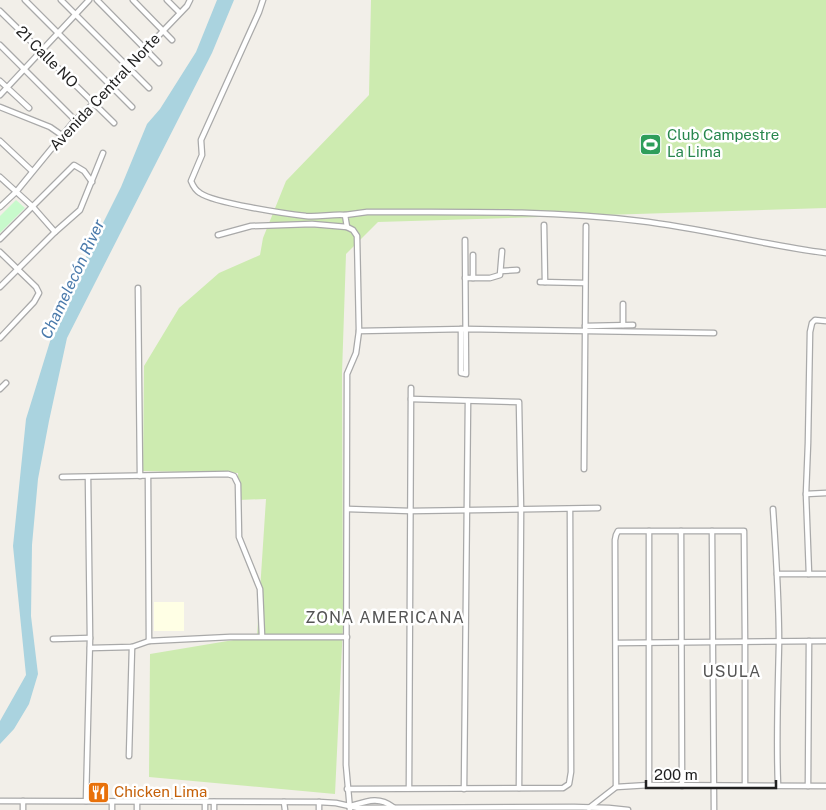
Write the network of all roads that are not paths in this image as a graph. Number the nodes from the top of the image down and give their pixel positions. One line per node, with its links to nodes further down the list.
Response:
1 (25, 0): 13 (street)
2 (61, 0): 11 (street)
3 (89, 0): 11 (street)
4 (97, 0): 16 (street)
5 (133, 0): 12 (street)
6 (167, 0): 10 (street)
7 (190, 0): 10 (street, Avenida Central Norte)
8 (263, 0): 41 (street)
9 (0, 11): 17 (street, 21 Calle NO)
10 (179, 12): 12 (street, Avenida Central Norte)
11 (76, 14): 13 (street); 19 (street)
12 (162, 31): 14 (street); 16 (street, Avenida Central Norte)
13 (58, 33): 17 (street); 22 (street)
14 (172, 40)
15 (0, 45): 20 (street)
16 (146, 49): 18 (street); 19 (street, Avenida Central Norte)
17 (41, 51): 20 (street); 26 (street, 21 Calle NO)
18 (159, 63)
19 (129, 67): 22 (street, Avenida Central Norte); 24 (street)
20 (24, 69): 23 (street); 30 (street)
21 (0, 81): 23 (street)
22 (110, 85): 26 (street, Avenida Central Norte); 28 (street)
23 (6, 87): 25 (street); 29 (street)
24 (149, 88)
25 (0, 95)
26 (93, 104): 30 (street, Avenida Central Norte); 31 (street, 21 Calle NO)
27 (0, 107): 32 (street)
28 (132, 107)
29 (29, 108)
30 (75, 120): 32 (street, Avenida Central Norte)
31 (114, 123)
32 (63, 136): 35 (street, Avenida Central Norte)
33 (0, 141): 35 (street)
34 (103, 153): 37 (street)
35 (32, 171): 38 (street, Avenida Central Norte)
36 (0, 177): 38 (street)
37 (92, 182): 40 (street); 45 (street)
38 (16, 192): 39 (street, Avenida Central Norte); 40 (street)
39 (0, 207)
40 (33, 207): 45 (street); 47 (street)
41 (345, 215): 44 (street); 51 (street)
42 (544, 225): 58 (street)
43 (586, 226): 58 (street)
44 (347, 227): 46 (street); 68 (street)
45 (55, 232): 53 (street)
46 (218, 235)
47 (0, 239)
48 (465, 240): 56 (street)
49 (502, 251): 55 (street)
50 (0, 252): 53 (street)
51 (826, 253)
52 (473, 255): 57 (street)
53 (18, 269): 59 (street); 69 (street)
54 (517, 270): 55 (street)
55 (501, 271): 57 (street)
56 (466, 278): 57 (street); 67 (street)
57 (473, 278)
58 (585, 283): 65 (street)
59 (0, 287)
60 (138, 288): 78 (street)
61 (623, 304): 63 (street)
62 (826, 321): 83 (street)
63 (623, 325): 64 (street); 65 (street)
64 (633, 325)
65 (585, 328): 67 (street); 70 (street); 77 (street)
66 (0, 329): 69 (street)
67 (463, 329): 67 (street); 68 (street)
68 (359, 331): 86 (street)
69 (5, 333): 71 (street)
70 (714, 333)
71 (0, 338)
72 (6, 383): 74 (street)
73 (411, 388): 75 (street)
74 (0, 389)
75 (411, 399): 76 (street); 89 (street)
76 (468, 400): 87 (street); 90 (street)
77 (584, 469)
78 (140, 476): 79 (street); 81 (street)
79 (148, 476): 97 (street); 101 (street)
80 (62, 477): 81 (street)
81 (88, 477): 99 (street)
82 (826, 493): 83 (street)
83 (806, 494): 95 (street)
84 (598, 508): 88 (street)
85 (773, 509): 94 (street)
86 (348, 510): 89 (street); 98 (street)
87 (521, 510): 88 (street); 90 (street); 122 (street)
88 (570, 510): 122 (street)
89 (410, 511): 90 (street); 121 (street)
90 (466, 511): 124 (street)
91 (680, 530): 92 (street); 93 (street); 105 (street)
92 (649, 531): 104 (street); 109 (street)
93 (712, 531): 106 (street); 107 (street)
94 (777, 574): 95 (street); 108 (street)
95 (809, 574): 96 (street)
96 (826, 574)
97 (262, 636): 98 (street); 101 (street)
98 (347, 637): 123 (street)
99 (90, 638): 100 (street); 111 (street)
100 (53, 639)
101 (149, 641): 110 (street)
102 (809, 641): 103 (street); 108 (street); 118 (street)
103 (826, 641)
104 (649, 642): 105 (street); 109 (street); 113 (street)
105 (681, 642): 106 (street); 116 (street)
106 (713, 642): 107 (street); 117 (street)
107 (746, 642): 108 (street); 114 (street)
108 (779, 642): 115 (street)
109 (616, 643): 120 (street)
110 (132, 647): 111 (street); 112 (street)
111 (90, 648): 127 (street)
112 (129, 756)
113 (649, 785): 116 (street); 120 (street)
114 (745, 785): 115 (street); 117 (street)
115 (778, 785): 118 (street)
116 (682, 786): 117 (street)
117 (713, 786): 147 (street)
118 (808, 786): 119 (street)
119 (826, 786)
120 (616, 787): 136 (street)
121 (409, 788): 123 (street); 124 (street)
122 (519, 788): 124 (street)
123 (347, 789): 134 (street)
124 (464, 789)
125 (0, 801): 126 (street)
126 (23, 801): 127 (street); 139 (street)
127 (86, 802): 128 (street)
128 (112, 802): 129 (street); 140 (street)
129 (137, 802): 130 (street); 141 (street)
130 (205, 802): 131 (street); 142 (street)
131 (214, 802): 132 (street); 143 (street)
132 (284, 802): 133 (street); 144 (street)
133 (320, 802): 134 (street); 145 (street)
134 (350, 808): 135 (street)
135 (455, 808): 137 (street)
136 (589, 808): 137 (street); 138 (street)
137 (572, 809)
138 (609, 809): 146 (street)
139 (23, 810)
140 (112, 810)
141 (136, 810)
142 (205, 810)
143 (214, 810)
144 (285, 810)
145 (319, 810)
146 (628, 810)
147 (714, 810)

